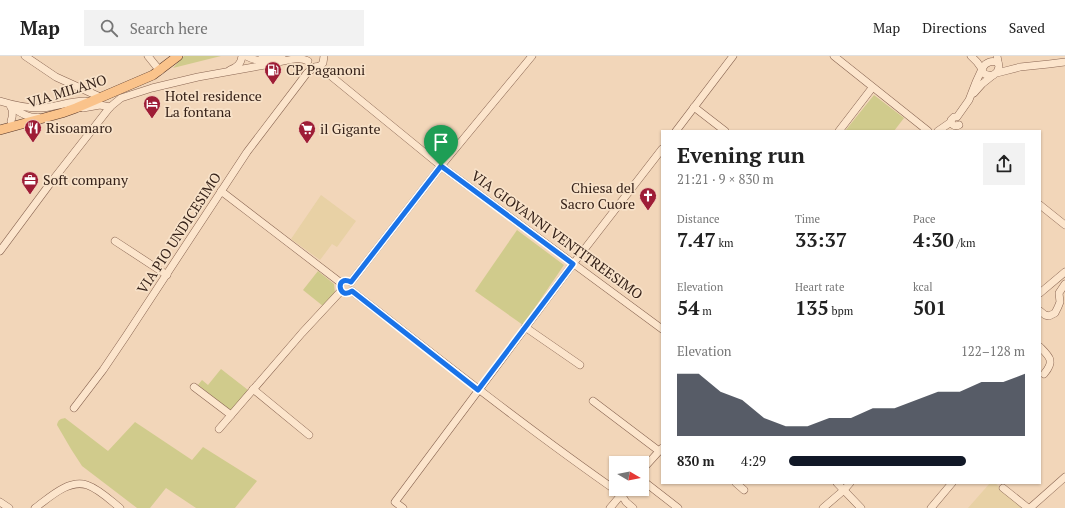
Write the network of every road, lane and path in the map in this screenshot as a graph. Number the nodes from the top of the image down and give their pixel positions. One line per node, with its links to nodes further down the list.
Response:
1 (26, 56): 23 (street)
2 (148, 56): 18 (street)
3 (178, 56): 18 (main road)
4 (244, 56): 13 (street); 17 (street); 19 (street)
5 (262, 56): 6 (street)
6 (282, 56)
7 (532, 56): 45 (street)
8 (733, 56): 28 (street)
9 (834, 56): 21 (street)
10 (972, 56): 14 (street)
11 (317, 61): 13 (street); 45 (street, VIA GIOVANNI VENTITREESIMO); 46 (street, VIA PIO UNDICESIMO)
12 (997, 61): 14 (street); 16 (street); 20 (street)
13 (276, 62): 17 (street)
14 (984, 62): 20 (street); 24 (street)
15 (1065, 62): 16 (street)
16 (1020, 67): 20 (street)
17 (249, 68): 19 (street)
18 (160, 70): 22 (main road)
19 (227, 72): 29 (street)
20 (995, 74): 24 (street)
21 (872, 88): 41 (street); 42 (street)
22 (117, 90): 23 (main road, VIA MILANO); 30 (main road, VIA MILANO)
23 (98, 96): 26 (main road, VIA MILANO)
24 (971, 97): 33 (street)
25 (0, 101): 27 (street)
26 (88, 104): 27 (street); 29 (street); 30 (street); 32 (main road, VIA MILANO); 35 (street)
27 (10, 105): 32 (street); 34 (street)
28 (694, 107): 39 (street); 40 (street)
29 (109, 108): 35 (street)
30 (71, 110): 31 (main road, VIA MILANO)
31 (62, 113): 32 (street); 38 (main road, VIA MILANO)
32 (29, 117): 34 (main road, VIA MILANO)
33 (954, 120): 37 (street); 43 (street)
34 (11, 121): 36 (main road, VIA MILANO)
35 (97, 123): 52 (street)
36 (0, 124)
37 (959, 128)
38 (0, 130)
39 (677, 130)
40 (724, 130)
41 (840, 130)
42 (927, 130)
43 (939, 130)
44 (661, 150): 53 (street)
45 (441, 166): 53 (street, VIA GIOVANNI VENTITREESIMO); 57 (street)
46 (221, 191): 55 (street, VIA PIO UNDICESIMO); 59 (street)
47 (1041, 206): 48 (street)
48 (1055, 217): 49 (street); 50 (street)
49 (1065, 221)
50 (1065, 225)
51 (115, 241): 55 (street)
52 (0, 251)
53 (573, 264): 63 (street); 64 (street, VIA GIOVANNI VENTITREESIMO)
54 (1065, 272): 56 (street)
55 (166, 275): 72 (street, VIA PIO UNDICESIMO)
56 (1058, 278): 58 (street); 61 (street)
57 (351, 282): 59 (street); 60 (street)
58 (1065, 283): 62 (street)
59 (341, 287): 60 (street); 69 (street)
60 (352, 291): 70 (street)
61 (1041, 292)
62 (1041, 312)
63 (525, 327): 66 (street); 70 (street)
64 (661, 327)
65 (1041, 348): 67 (street)
66 (580, 365)
67 (1044, 374)
68 (194, 387): 73 (street)
69 (253, 389): 73 (street); 75 (street)
70 (478, 390): 79 (street); 94 (street)
71 (593, 401): 76 (street)
72 (74, 408)
73 (231, 415): 74 (street)
74 (219, 429)
75 (309, 435)
76 (661, 449): 77 (street)
77 (649, 462)
78 (1065, 477): 101 (street)
79 (609, 483)
80 (737, 484): 86 (street)
81 (838, 484): 87 (street)
82 (849, 484): 87 (street)
83 (951, 484): 100 (street)
84 (649, 485): 97 (street)
85 (1003, 488): 101 (street)
86 (744, 490)
87 (844, 490): 98 (street); 99 (street)
88 (620, 496): 95 (street)
89 (624, 496): 96 (street)
90 (0, 502): 91 (street)
91 (8, 508)
92 (35, 508): 93 (street)
93 (120, 508)
94 (403, 508)
95 (610, 508)
96 (633, 508)
97 (678, 508)
98 (823, 508)
99 (861, 508)
100 (931, 508)
101 (1029, 508)

